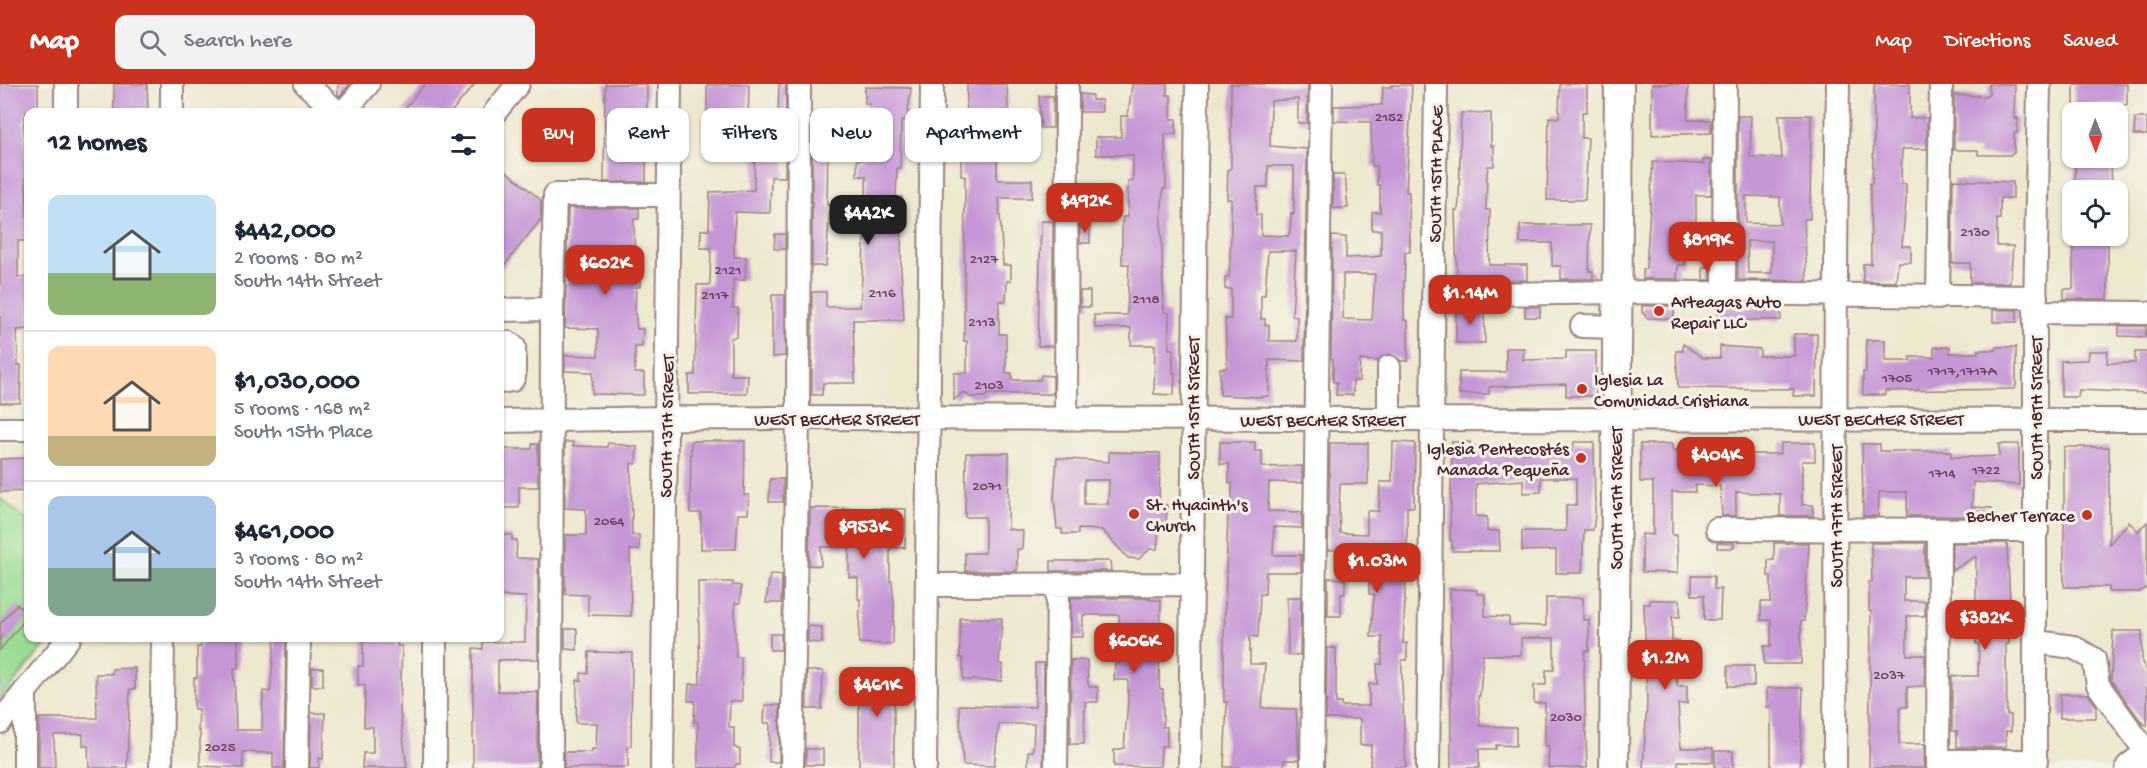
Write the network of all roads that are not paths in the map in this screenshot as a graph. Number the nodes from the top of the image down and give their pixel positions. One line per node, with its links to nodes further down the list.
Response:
1 (66, 84): 18 (street)
2 (172, 84): 19 (street)
3 (306, 84): 20 (street)
4 (368, 84): 21 (street)
5 (518, 84): 22 (street)
6 (670, 84): 23 (street, SOUTH 13TH STREET)
7 (799, 84): 44 (street)
8 (932, 84): 40 (street)
9 (1067, 84): 39 (street)
10 (1197, 84): 45 (street, SOUTH 15TH STREET)
11 (1321, 84): 46 (street)
12 (1436, 84): 26 (street, SOUTH 15TH PLACE)
13 (1619, 84): 24 (main road, SOUTH 16TH STREET)
14 (1725, 84): 25 (street)
15 (1838, 84): 27 (street, SOUTH 17TH STREET)
16 (1941, 84): 28 (street)
17 (2039, 84): 29 (street, SOUTH 18TH STREET)
18 (66, 108)
19 (172, 108)
20 (332, 108)
21 (347, 108)
22 (498, 108)
23 (668, 195): 30 (street); 38 (street, SOUTH 13TH STREET)
24 (1617, 292): 25 (street); 26 (street); 34 (main road, SOUTH 16TH STREET)
25 (1724, 294): 27 (street)
26 (1433, 295): 48 (street, SOUTH 15TH PLACE)
27 (1834, 296): 28 (street); 42 (street, SOUTH 17TH STREET)
28 (1938, 298): 29 (street)
29 (2036, 305): 32 (street); 49 (street, SOUTH 18TH STREET)
30 (552, 309): 31 (street); 43 (street)
31 (504, 310)
32 (2147, 313)
33 (1582, 326): 34 (street)
34 (1617, 327): 41 (main road, SOUTH 16TH STREET)
35 (504, 343): 37 (street)
36 (1389, 367): 47 (street)
37 (504, 382)
38 (666, 418): 43 (street, WEST BECHER STREET); 44 (street, WEST BECHER STREET); 76 (street, SOUTH 13TH STREET)
39 (1066, 418): 40 (street, WEST BECHER STREET); 45 (street, WEST BECHER STREET)
40 (929, 419): 44 (street, WEST BECHER STREET); 60 (street)
41 (1617, 419): 42 (street, WEST BECHER STREET); 48 (street, WEST BECHER STREET); 83 (main road, SOUTH 16TH STREET)
42 (1837, 419): 49 (street, WEST BECHER STREET); 56 (street, SOUTH 17TH STREET)
43 (554, 420): 51 (street, WEST BECHER STREET); 75 (street)
44 (798, 420): 77 (street)
45 (1193, 420): 46 (street, WEST BECHER STREET); 59 (street, SOUTH 15TH STREET)
46 (1317, 420): 47 (street, WEST BECHER STREET); 81 (street)
47 (1389, 420): 48 (street, WEST BECHER STREET)
48 (1431, 420): 82 (street, SOUTH 15TH PLACE)
49 (2036, 420): 50 (street, WEST BECHER STREET); 55 (street, SOUTH 18TH STREET)
50 (2147, 420)
51 (504, 421)
52 (0, 429): 53 (street)
53 (24, 429)
54 (1718, 529): 56 (street)
55 (2037, 530): 57 (street); 65 (street, SOUTH 18TH STREET)
56 (1836, 531): 57 (street); 84 (street, SOUTH 17TH STREET)
57 (1939, 531): 70 (street)
58 (1058, 584): 59 (street); 60 (street); 79 (street)
59 (1193, 584): 80 (street, SOUTH 15TH STREET)
60 (927, 585): 78 (street)
61 (66, 642): 66 (street)
62 (163, 642): 72 (street)
63 (299, 642): 73 (street)
64 (435, 642): 74 (street)
65 (2037, 642): 68 (street); 69 (street, SOUTH 18TH STREET)
66 (26, 691): 67 (street); 71 (street)
67 (0, 722)
68 (2147, 754): 85 (main road)
69 (2035, 764): 70 (street)
70 (1938, 765)
71 (25, 768)
72 (161, 768)
73 (297, 768)
74 (435, 768)
75 (551, 768)
76 (662, 768)
77 (792, 768)
78 (925, 768)
79 (1056, 768)
80 (1190, 768)
81 (1312, 768)
82 (1428, 768)
83 (1614, 768)
84 (1835, 768)
85 (2130, 768)

